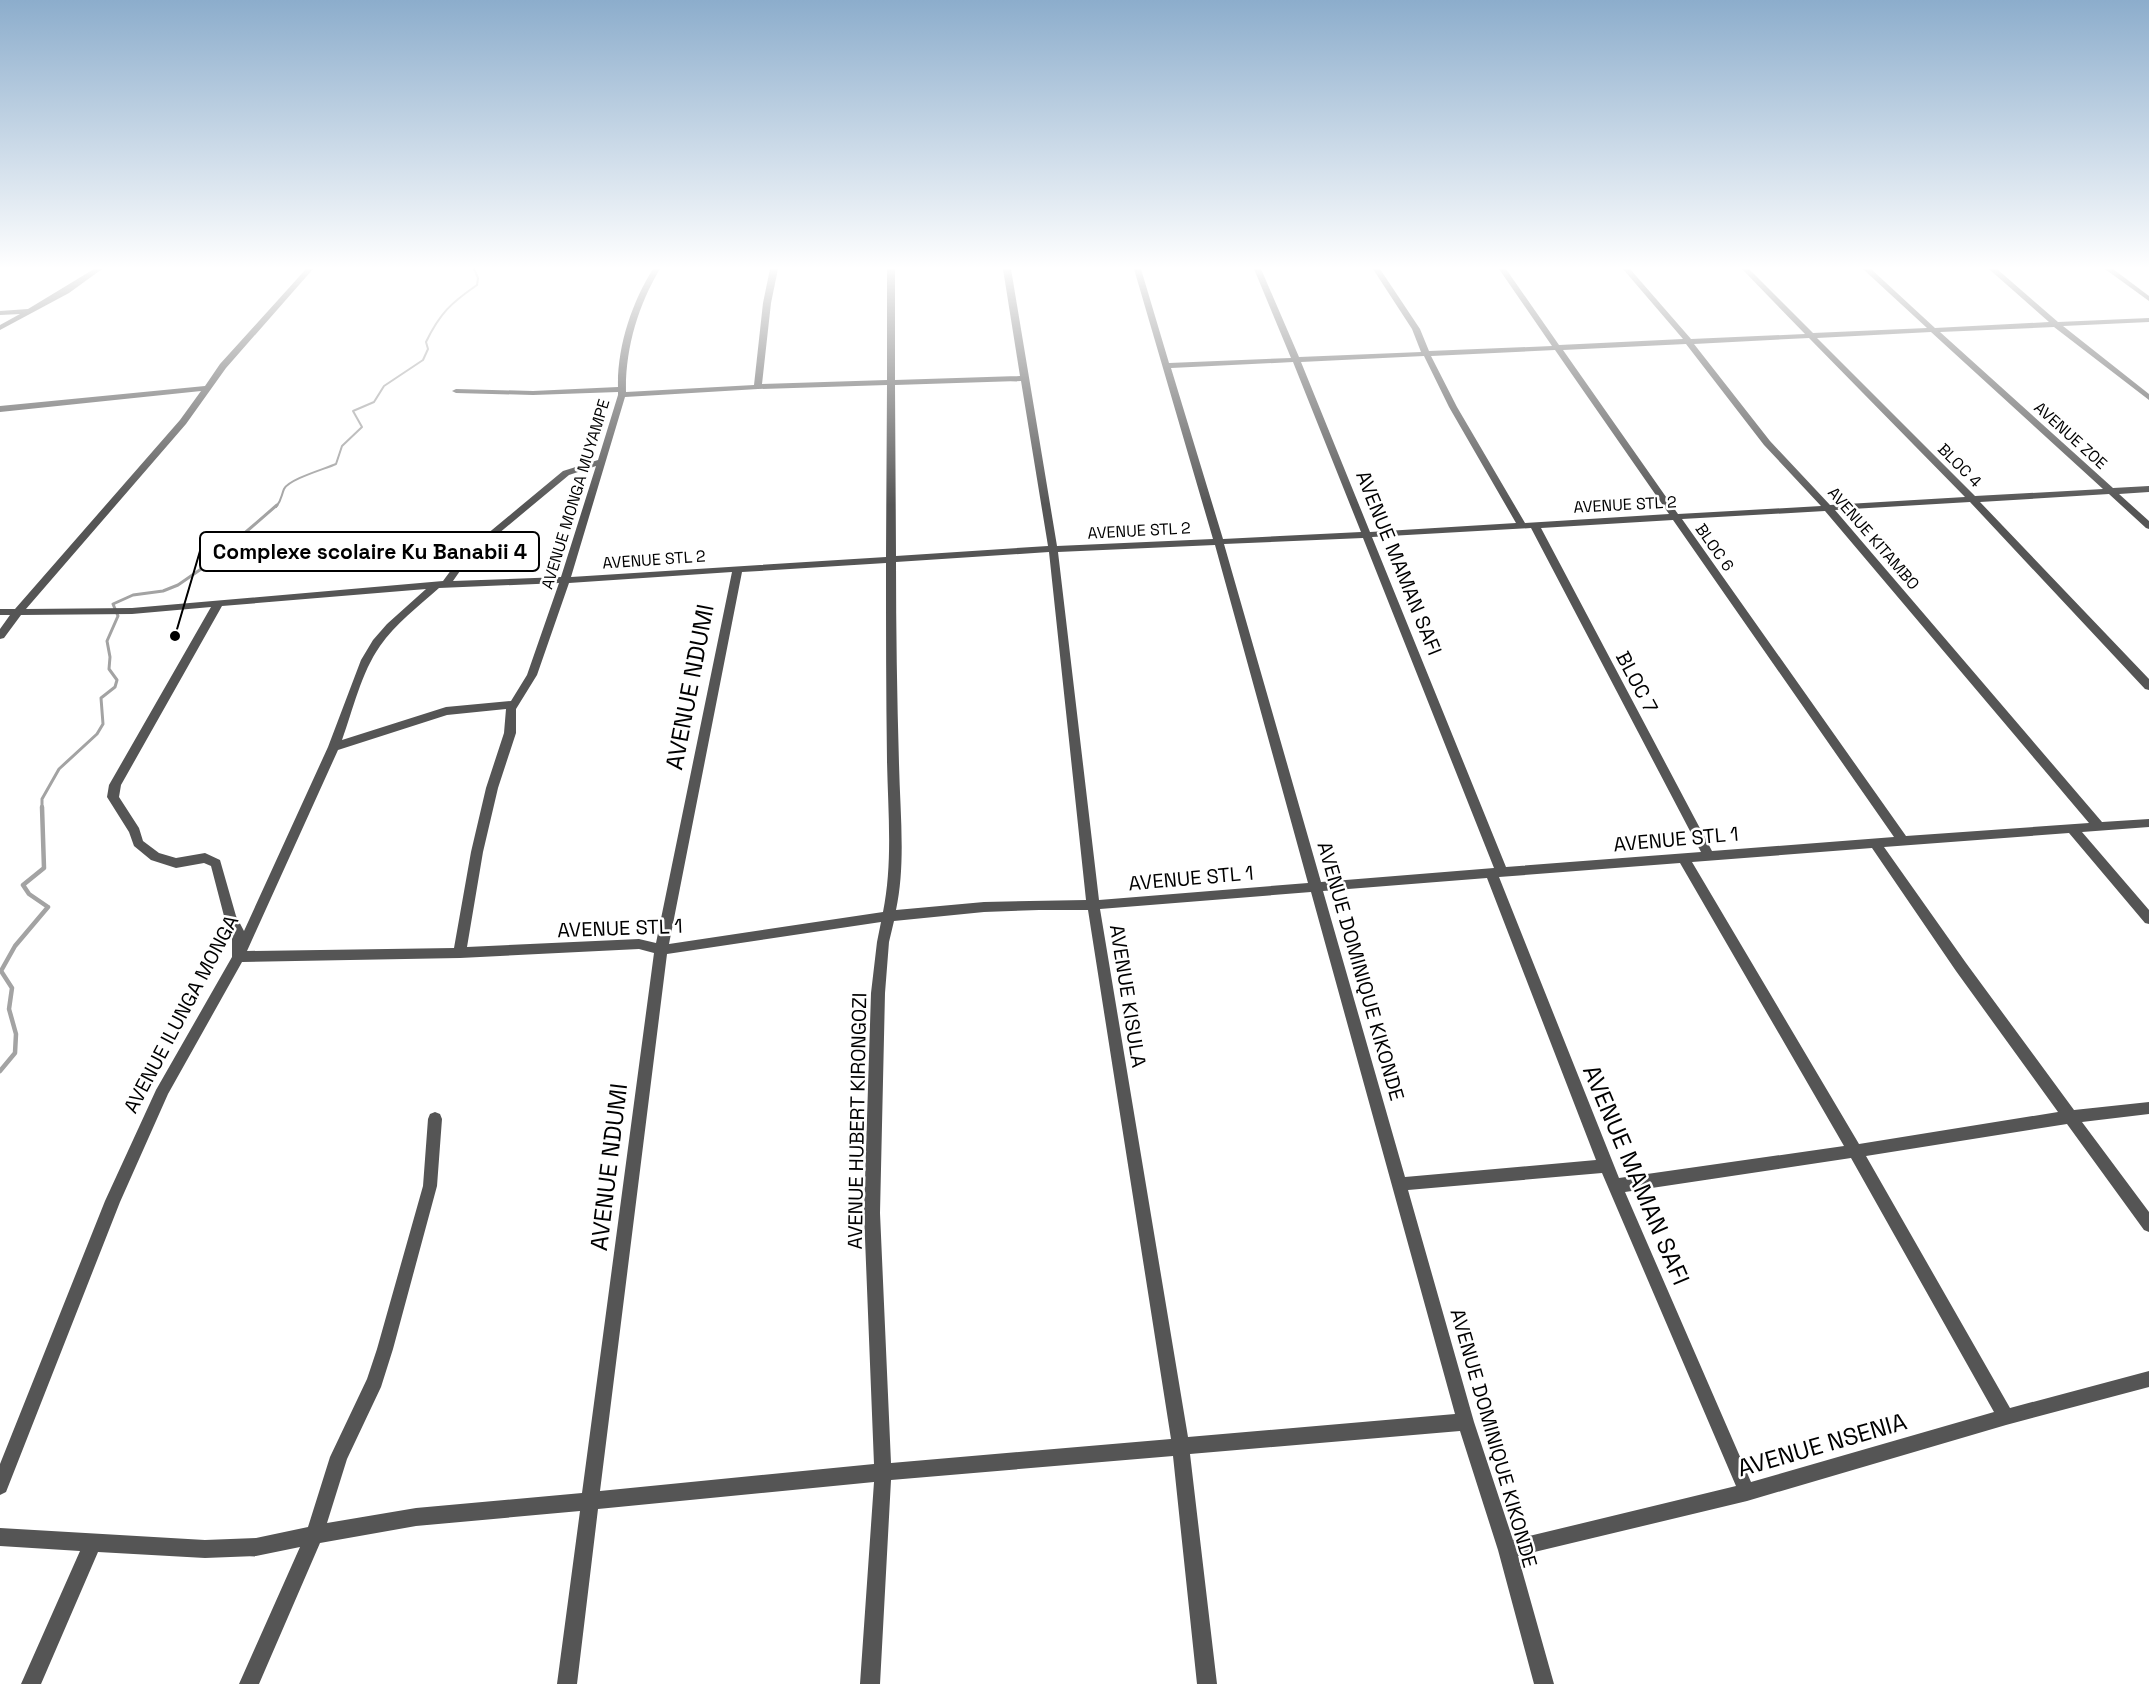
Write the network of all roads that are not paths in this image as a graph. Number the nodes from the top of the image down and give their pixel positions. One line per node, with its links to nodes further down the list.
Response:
1 (240, 348): 21 (street)
2 (627, 348): 23 (street)
3 (762, 348): 20 (street)
4 (891, 348): 19 (street, AVENUE HUBERT KIRONGOZI)
5 (1020, 348): 18 (street, AVENUE KISULA)
6 (1160, 348): 17 (street, AVENUE DOMINIQUE KIKONDE)
7 (1291, 348): 16 (street, AVENUE MAMAN SAFI)
8 (1424, 348): 15 (street)
9 (1557, 348): 10 (street); 15 (street); 31 (street, BLOC 6)
10 (1565, 348)
11 (1693, 348): 30 (street, AVENUE KITAMBO)
12 (1822, 348): 29 (street, BLOC 4)
13 (1953, 348): 28 (street, AVENUE ZOE)
14 (2085, 348): 24 (street)
15 (1428, 355): 16 (street); 33 (street)
16 (1296, 360): 17 (street); 35 (street, AVENUE MAMAN SAFI)
17 (1165, 366): 36 (street, AVENUE DOMINIQUE KIKONDE)
18 (1025, 378): 19 (street, AVENUE MONGA MUYAMPE); 37 (street, AVENUE KISULA)
19 (891, 382): 20 (street, AVENUE MONGA MUYAMPE); 38 (street, AVENUE HUBERT KIRONGOZI)
20 (758, 387): 23 (street, AVENUE MONGA MUYAMPE)
21 (208, 388): 25 (street); 44 (street)
22 (456, 391): 23 (street)
23 (622, 392): 26 (street, AVENUE MONGA MUYAMPE)
24 (2149, 398)
25 (0, 409)
26 (599, 462): 40 (street, AVENUE MONGA MUYAMPE); 41 (street, AVENUE ILUNGA MONGA)
27 (2149, 489): 28 (street, AVENUE STL 2)
28 (2110, 491): 29 (street, AVENUE STL 2); 34 (street, AVENUE ZOE)
29 (1972, 499): 30 (street, AVENUE STL 2); 46 (street, BLOC 4)
30 (1827, 507): 31 (street, AVENUE STL 2); 52 (street, AVENUE KITAMBO)
31 (1676, 516): 32 (street, AVENUE STL 2); 54 (street, BLOC 6)
32 (1534, 524): 33 (street, AVENUE STL 2); 56 (street, BLOC 7)
33 (1522, 525): 35 (street, AVENUE STL 2)
34 (2149, 526)
35 (1365, 535): 36 (street, AVENUE STL 2); 58 (street, AVENUE MAMAN SAFI)
36 (1219, 542): 37 (street, AVENUE STL 2); 59 (street, AVENUE DOMINIQUE KIKONDE)
37 (1053, 549): 38 (street, AVENUE STL 2); 60 (street, AVENUE KISULA)
38 (892, 560): 39 (street, AVENUE STL 2); 61 (street, AVENUE HUBERT KIRONGOZI)
39 (738, 568): 40 (street, AVENUE STL 2); 63 (street, AVENUE NDUMI)
40 (565, 580): 41 (street, AVENUE STL 2); 47 (street, AVENUE MONGA MUYAMPE)
41 (441, 584): 42 (street, AVENUE STL 2); 49 (street, AVENUE ILUNGA MONGA)
42 (218, 604): 44 (street, AVENUE STL 2); 65 (street)
43 (0, 612): 44 (street)
44 (17, 613): 45 (street)
45 (0, 636)
46 (2149, 686)
47 (514, 704): 48 (street); 64 (street, AVENUE MONGA MUYAMPE)
48 (354, 741): 49 (street); 50 (street)
49 (334, 747): 50 (street, AVENUE ILUNGA MONGA)
50 (324, 767): 65 (street, AVENUE ILUNGA MONGA)
51 (2149, 823): 52 (street, AVENUE STL 1)
52 (2099, 827): 53 (street, AVENUE STL 1)
53 (2072, 829): 54 (street, AVENUE STL 1); 62 (street)
54 (1903, 842): 55 (street, AVENUE STL 1)
55 (1875, 843): 56 (street, AVENUE STL 1); 67 (street)
56 (1709, 856): 57 (street, AVENUE STL 1)
57 (1684, 858): 58 (street, AVENUE STL 1); 69 (street)
58 (1497, 872): 59 (street, AVENUE STL 1); 70 (street, AVENUE MAMAN SAFI)
59 (1317, 887): 60 (street, AVENUE STL 1); 71 (street, AVENUE DOMINIQUE KIKONDE)
60 (1093, 905): 61 (street, AVENUE STL 1); 77 (street, AVENUE KISULA)
61 (890, 916): 63 (street, AVENUE STL 1); 78 (street, AVENUE HUBERT KIRONGOZI)
62 (2149, 919)
63 (662, 950): 64 (street, AVENUE STL 1); 81 (street, AVENUE NDUMI)
64 (460, 953): 65 (street, AVENUE STL 1)
65 (238, 957): 79 (street, AVENUE ILUNGA MONGA)
66 (2149, 1108): 67 (street)
67 (2069, 1117): 69 (street); 73 (street)
68 (435, 1119): 82 (street)
69 (1856, 1151): 72 (street); 75 (street)
70 (1606, 1166): 71 (street); 72 (street, AVENUE MAMAN SAFI)
71 (1401, 1184): 76 (street, AVENUE DOMINIQUE KIKONDE)
72 (1614, 1186): 80 (street, AVENUE MAMAN SAFI)
73 (2149, 1225)
74 (2149, 1379): 75 (street, AVENUE NSENIA)
75 (2006, 1417): 80 (street, AVENUE NSENIA)
76 (1466, 1422): 77 (street); 85 (street, AVENUE DOMINIQUE KIKONDE)
77 (1182, 1446): 78 (street); 90 (street, AVENUE KISULA)
78 (883, 1472): 81 (street); 89 (street, AVENUE HUBERT KIRONGOZI)
79 (0, 1486)
80 (1747, 1492): 85 (street, AVENUE NSENIA)
81 (590, 1501): 82 (street); 88 (street, AVENUE NDUMI)
82 (314, 1534): 84 (street); 87 (street)
83 (0, 1537): 84 (street)
84 (92, 1544): 86 (street)
85 (1507, 1550): 91 (street, AVENUE DOMINIQUE KIKONDE)
86 (31, 1684)
87 (249, 1684)
88 (567, 1684)
89 (870, 1684)
90 (1207, 1684)
91 (1545, 1684)

